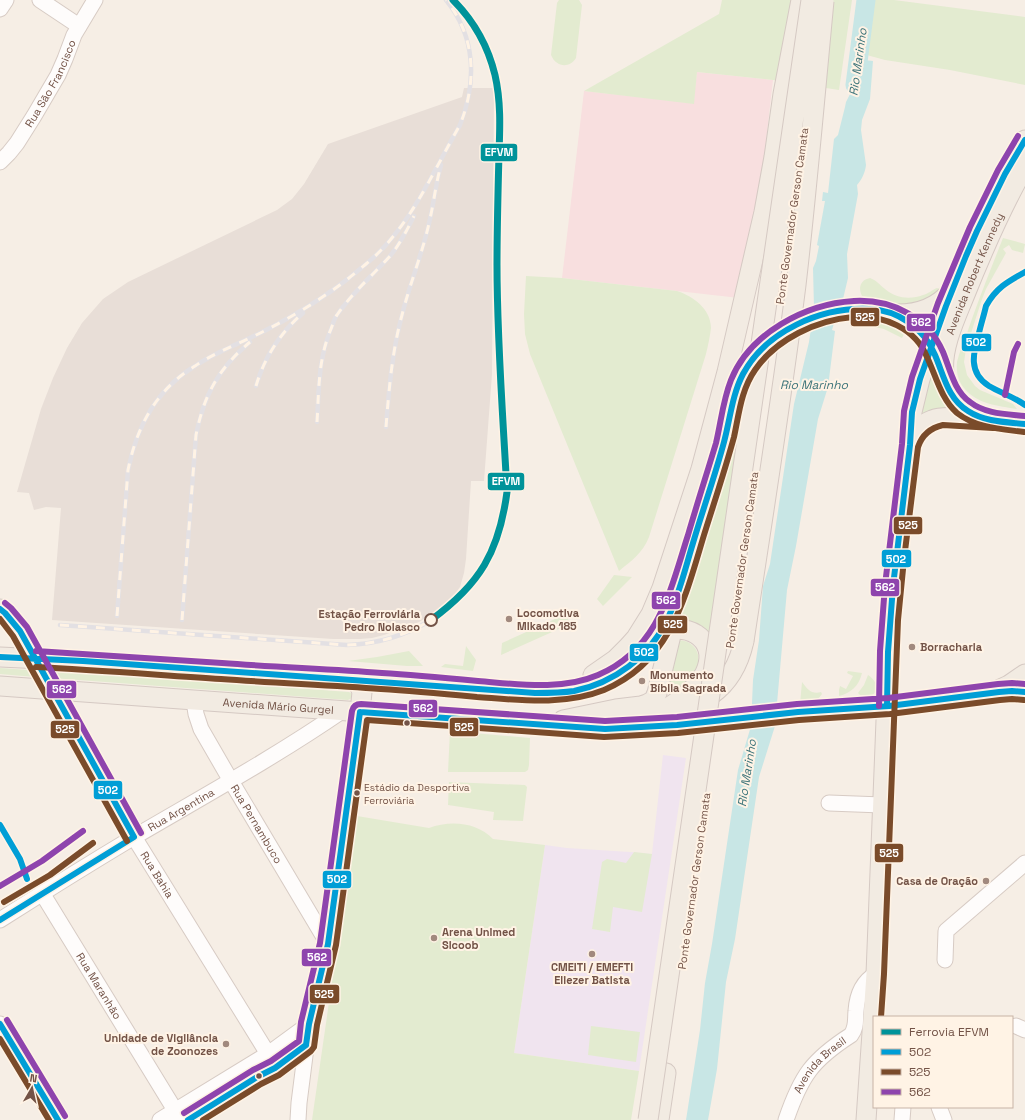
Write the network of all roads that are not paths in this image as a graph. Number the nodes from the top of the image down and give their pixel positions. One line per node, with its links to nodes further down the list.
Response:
1 (6, 0): 6 (street)
2 (40, 0): 7 (street)
3 (94, 0): 7 (street, Rua São Francisco)
4 (801, 0): 26 (main road)
5 (820, 0): 33 (main road, bridge); 61 (main road, Ponte Governador Gerson Camata, bridge); 62 (main road, Ponte Governador Gerson Camata, bridge)
6 (0, 9)
7 (79, 26): 9 (street, Rua São Francisco)
8 (1025, 140): 11 (main road, Avenida Robert Kennedy)
9 (0, 162)
10 (1025, 166): 14 (main road, Avenida Robert Kennedy)
11 (954, 285): 12 (main road); 13 (main road, Avenida Robert Kennedy)
12 (893, 314): 13 (main road); 19 (main road)
13 (932, 347): 14 (main road); 17 (main road, Avenida Robert Kennedy)
14 (947, 386): 15 (main road)
15 (992, 420): 16 (main road); 17 (main road)
16 (1025, 424)
17 (910, 445): 30 (main road, Avenida Robert Kennedy)
18 (0, 609): 21 (main road)
19 (663, 632): 26 (main road); 31 (main road); 33 (main road)
20 (0, 657): 21 (main road)
21 (36, 659): 23 (main road); 25 (main road)
22 (1025, 674): 28 (main road)
23 (357, 680): 26 (main road); 32 (main road)
24 (0, 686): 25 (main road, Avenida Mário Gurgel)
25 (53, 690): 29 (main road, Avenida Mário Gurgel); 39 (street, Rua Bahia)
26 (527, 692): 31 (main road)
27 (1025, 692): 28 (street)
28 (988, 693): 30 (main road)
29 (194, 700): 32 (main road, Avenida Mário Gurgel); 36 (street, Rua Pernambuco)
30 (887, 706): 35 (main road); 38 (main road, Avenida Robert Kennedy)
31 (616, 709): 34 (main road)
32 (351, 712): 34 (main road, Avenida Mário Gurgel); 36 (street, Rua Argentina); 43 (street)
33 (652, 718): 35 (main road)
34 (540, 725): 35 (main road, Avenida Mário Gurgel)
35 (605, 729)
36 (231, 781): 39 (street, Rua Argentina); 43 (street, Rua Pernambuco)
37 (829, 804): 38 (street)
38 (882, 805): 45 (main road, Avenida Robert Kennedy)
39 (134, 837): 41 (street, Rua Argentina); 51 (street, Rua Bahia)
40 (1025, 863): 44 (street)
41 (42, 893): 42 (street, Rua Argentina); 56 (street, Rua Maranhão)
42 (0, 920)
43 (328, 944): 48 (street)
44 (945, 960)
45 (876, 974): 46 (main road, Avenida Robert Kennedy); 63 (street, Avenida Brasil)
46 (874, 1016)
47 (0, 1024): 57 (street)
48 (309, 1024): 50 (street); 51 (street)
49 (873, 1034): 52 (main road, Avenida Robert Kennedy)
50 (306, 1045): 53 (street); 60 (street)
51 (268, 1054): 53 (street); 56 (street)
52 (872, 1054): 64 (main road, Avenida Robert Kennedy)
53 (275, 1068): 59 (street)
54 (903, 1108): 65 (street)
55 (939, 1108): 66 (street)
56 (179, 1115): 58 (street)
57 (58, 1120)
58 (160, 1120)
59 (188, 1120)
60 (298, 1120)
61 (648, 1120)
62 (659, 1120)
63 (786, 1120)
64 (866, 1120)
65 (902, 1120)
66 (944, 1120)

